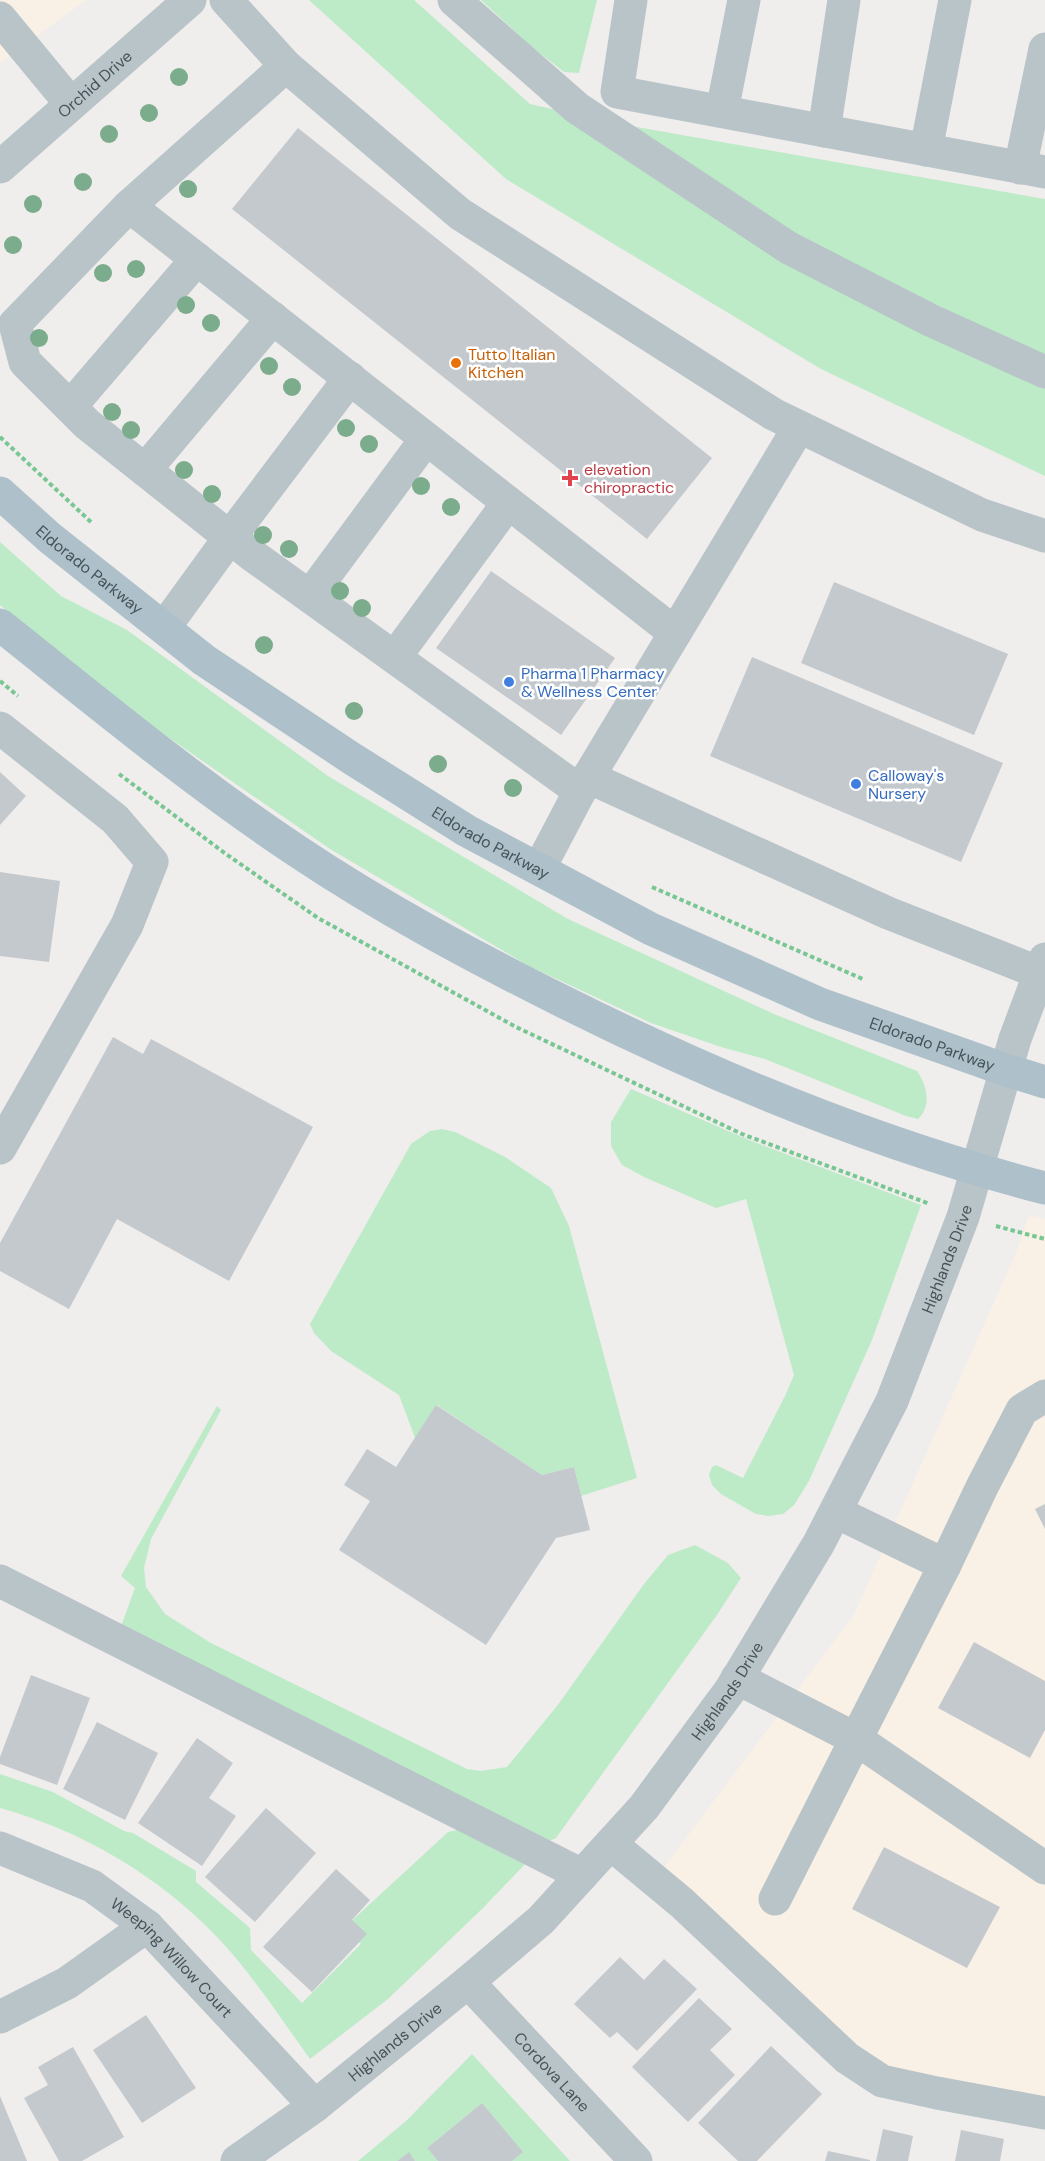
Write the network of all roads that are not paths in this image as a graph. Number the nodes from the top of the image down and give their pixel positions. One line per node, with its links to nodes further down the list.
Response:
1 (190, 0): 12 (street, Orchid Drive)
2 (226, 0): 10 (street)
3 (454, 0): 13 (street)
4 (631, 0): 11 (street)
5 (744, 0): 14 (street)
6 (844, 0): 15 (street)
7 (955, 0): 16 (street)
8 (0, 18): 12 (street)
9 (1045, 49): 18 (street)
10 (286, 66): 19 (street); 25 (street)
11 (617, 92): 13 (street); 14 (street)
12 (71, 105): 17 (street, Orchid Drive)
13 (577, 108): 22 (street)
14 (722, 111): 15 (street)
15 (824, 130): 16 (street)
16 (926, 150): 18 (street)
17 (0, 167)
18 (1033, 170)
19 (129, 206): 20 (street); 24 (street)
20 (196, 259): 21 (street); 24 (street)
21 (273, 318): 23 (street); 27 (street)
22 (1045, 372)
23 (350, 378): 26 (street); 31 (street)
24 (70, 407): 27 (street)
25 (799, 427): 30 (street); 35 (street)
26 (426, 439): 29 (street); 32 (street)
27 (145, 470): 31 (street)
28 (0, 493): 34 (main road, Eldorado Parkway)
29 (508, 503): 35 (street); 36 (street)
30 (1045, 536)
31 (230, 537): 32 (street); 34 (street)
32 (310, 596): 36 (street)
33 (0, 625): 44 (main road)
34 (164, 628): 39 (main road, Eldorado Parkway)
35 (675, 633): 38 (street)
36 (395, 657): 38 (street)
37 (0, 728): 43 (street)
38 (584, 784): 39 (street); 40 (street)
39 (539, 869): 41 (main road, Eldorado Parkway)
40 (1043, 969): 41 (street, Highlands Drive)
41 (1006, 1070): 42 (main road, Eldorado Parkway); 44 (street, Highlands Drive)
42 (1045, 1082)
43 (0, 1148)
44 (977, 1171): 45 (main road); 47 (street, Highlands Drive)
45 (1045, 1188)
46 (1045, 1396): 48 (street)
47 (836, 1512): 48 (street); 50 (street, Highlands Drive)
48 (945, 1565): 51 (street)
49 (0, 1581): 55 (street)
50 (737, 1678): 51 (street); 52 (street, Highlands Drive)
51 (856, 1739): 54 (street); 56 (street)
52 (611, 1844): 55 (street, Highlands Drive); 61 (street)
53 (0, 1848): 57 (street, Weeping Willow Court)
54 (1045, 1868)
55 (582, 1875): 58 (street, Highlands Drive)
56 (775, 1899)
57 (147, 1926): 59 (street); 60 (street, Weeping Willow Court)
58 (468, 1982): 60 (street, Highlands Drive); 63 (street, Cordova Lane)
59 (0, 2017)
60 (315, 2106): 62 (street, Highlands Drive)
61 (1045, 2113)
62 (237, 2161)
63 (636, 2161)

